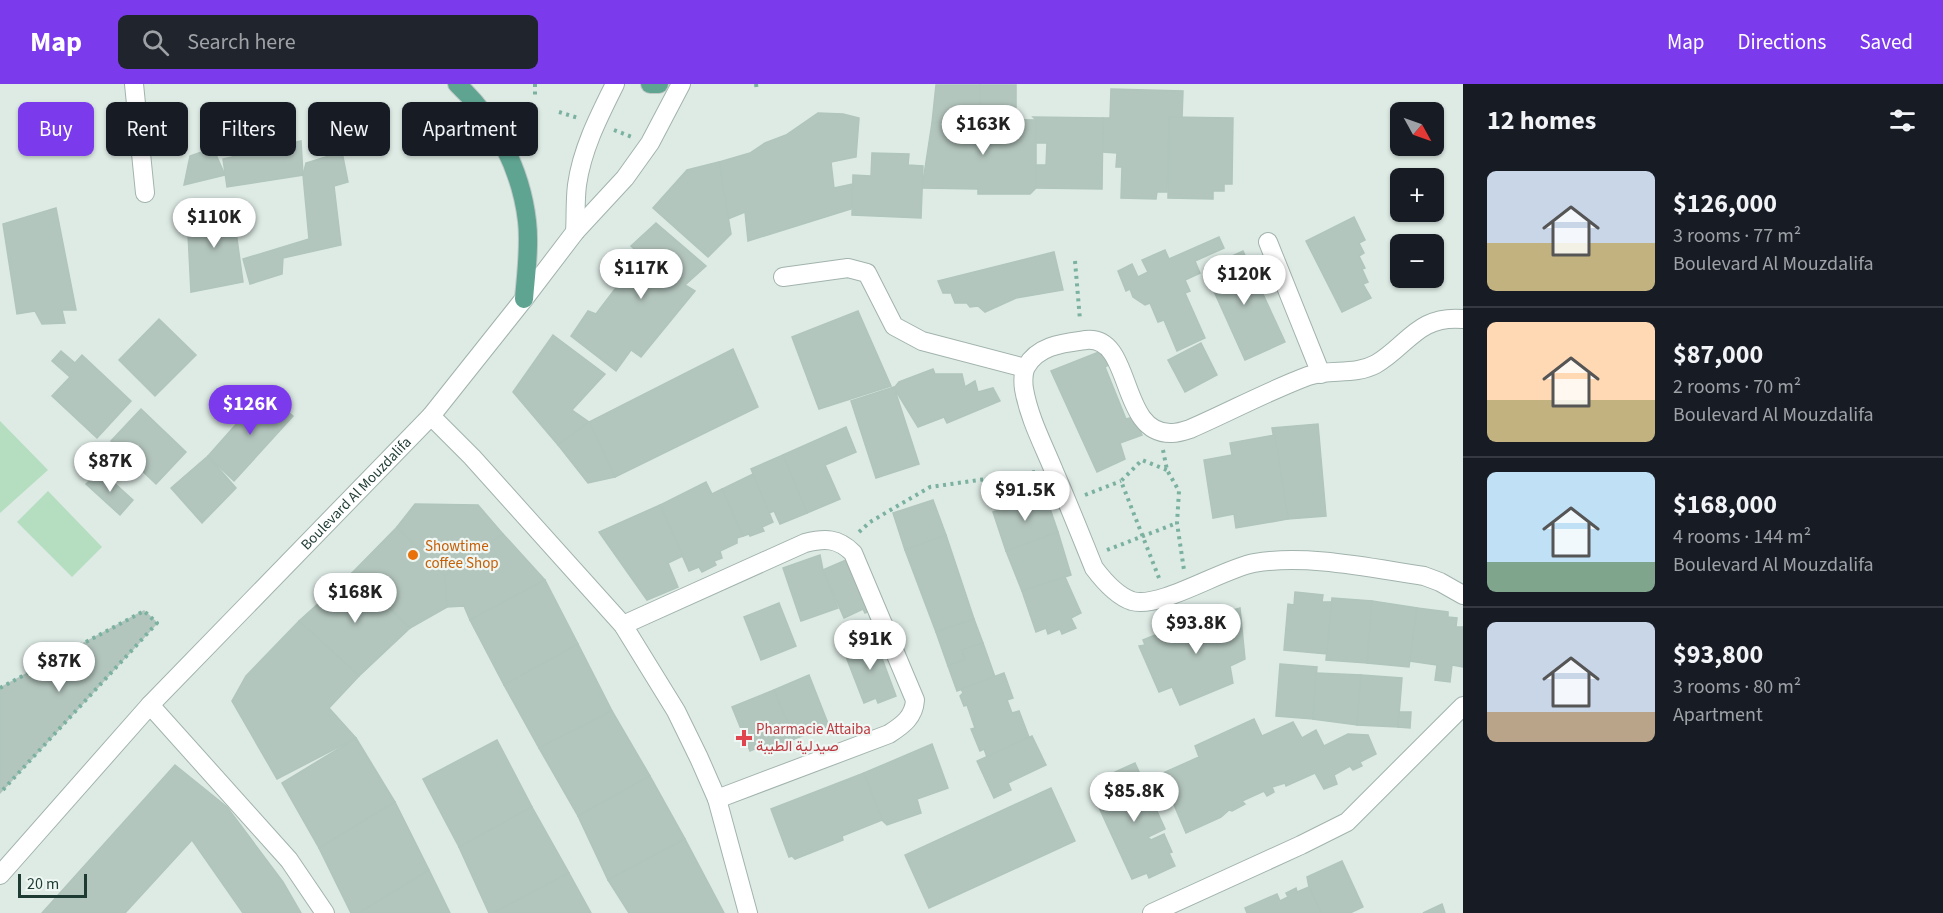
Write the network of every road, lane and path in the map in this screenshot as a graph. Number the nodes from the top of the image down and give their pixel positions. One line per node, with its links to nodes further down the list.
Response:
1 (134, 84): 11 (street)
2 (457, 84): 16 (main road)
3 (534, 84): 10 (path)
4 (615, 84): 12 (street)
5 (650, 84): 6 (main road)
6 (659, 84)
7 (681, 84): 12 (street, Boulevard Al Mouzdalifa)
8 (756, 84): 9 (path)
9 (757, 92)
10 (535, 96)
11 (145, 194)
12 (575, 232): 16 (street, Boulevard Al Mouzdalifa)
13 (1268, 242): 20 (street)
14 (1075, 261): 18 (path)
15 (783, 277): 19 (street)
16 (524, 299): 21 (street, Boulevard Al Mouzdalifa)
17 (1463, 319): 20 (street)
18 (1081, 341): 19 (street); 22 (street)
19 (1025, 368): 23 (street)
20 (1321, 374): 22 (street)
21 (430, 416): 34 (street); 36 (street, Boulevard Al Mouzdalifa)
22 (1159, 432): 24 (path)
23 (1053, 469): 26 (street); 29 (path)
24 (1167, 470): 25 (path); 27 (path)
25 (1121, 481): 26 (path); 28 (path)
26 (1067, 502): 30 (street)
27 (1177, 523): 28 (path); 31 (path)
28 (1142, 537): 30 (path); 33 (path)
29 (845, 546): 34 (street); 39 (street)
30 (1089, 557): 33 (street)
31 (1186, 589): 32 (street); 33 (street)
32 (1463, 595)
33 (1167, 597)
34 (623, 625): 39 (street)
35 (0, 688): 38 (path)
36 (150, 705): 40 (street, Boulevard Al Mouzdalifa); 41 (street)
37 (1463, 706): 43 (street)
38 (0, 793)
39 (717, 799): 42 (street)
40 (0, 875)
41 (326, 913)
42 (748, 913)
43 (1152, 913)

